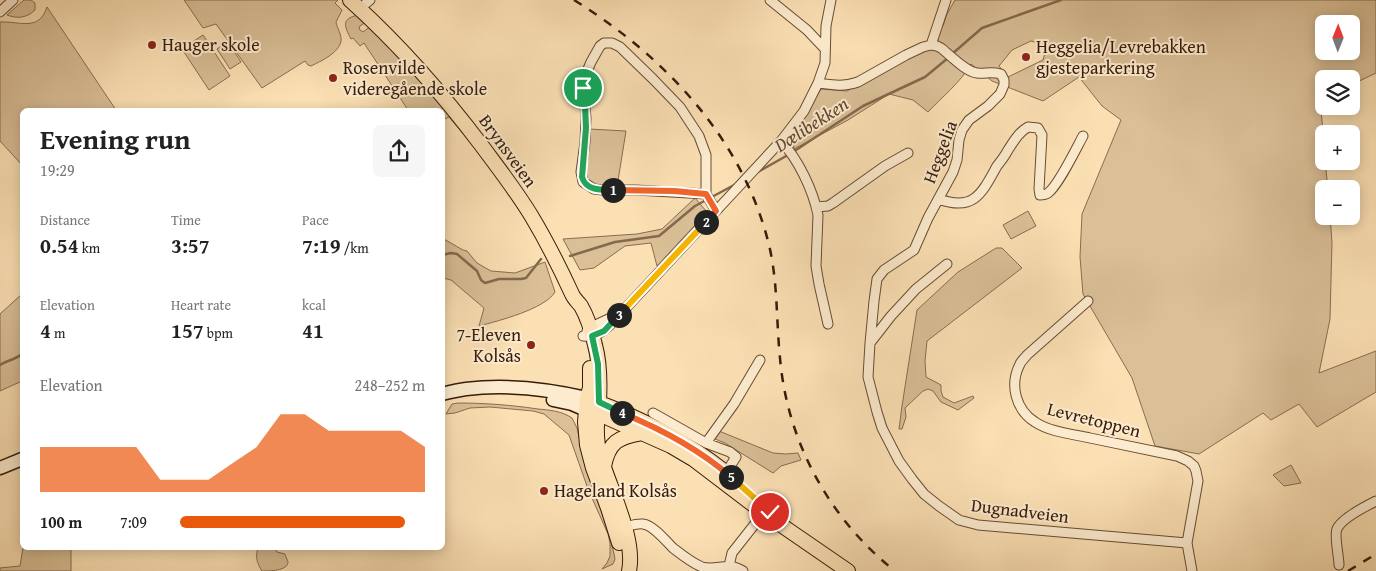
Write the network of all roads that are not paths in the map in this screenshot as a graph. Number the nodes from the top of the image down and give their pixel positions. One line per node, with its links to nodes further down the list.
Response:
1 (13, 0): 6 (street)
2 (770, 0): 8 (street)
3 (831, 0): 8 (street)
4 (946, 0): 7 (street)
5 (360, 3): 20 (main road, Brynsveien)
6 (0, 12)
7 (934, 45): 9 (street); 14 (street, Heggelia)
8 (825, 49): 9 (street)
9 (818, 83): 11 (street)
10 (1083, 136): 14 (street)
11 (781, 141): 15 (street); 16 (street)
12 (908, 153): 15 (street)
13 (706, 194): 13 (street); 16 (street)
14 (939, 199): 21 (street, Heggelia)
15 (816, 207): 19 (street)
16 (716, 211): 20 (street)
17 (948, 264): 21 (street)
18 (1088, 301): 35 (street, Levretoppen)
19 (828, 324)
20 (588, 334): 24 (main road, Brynsveien)
21 (870, 343): 35 (street, Dugnadveien)
22 (760, 360): 27 (street)
23 (445, 394): 24 (main road)
24 (592, 406): 26 (main road); 29 (main road, Brynsveien); 31 (main road); 34 (main road, Brynsveien)
25 (653, 413): 27 (street)
26 (642, 433): 29 (main road); 31 (main road)
27 (706, 443): 31 (street)
28 (20, 460): 30 (main road)
29 (604, 467): 34 (main road, Brynsveien)
30 (0, 468)
31 (724, 477): 40 (main road)
32 (1376, 501): 36 (street)
33 (758, 520): 37 (street)
34 (619, 528): 37 (street); 38 (main road, Brynsveien)
35 (1187, 543): 41 (street, Levretoppen)
36 (1339, 565)
37 (730, 566): 39 (street)
38 (628, 571)
39 (743, 571)
40 (848, 571)
41 (1192, 571)

